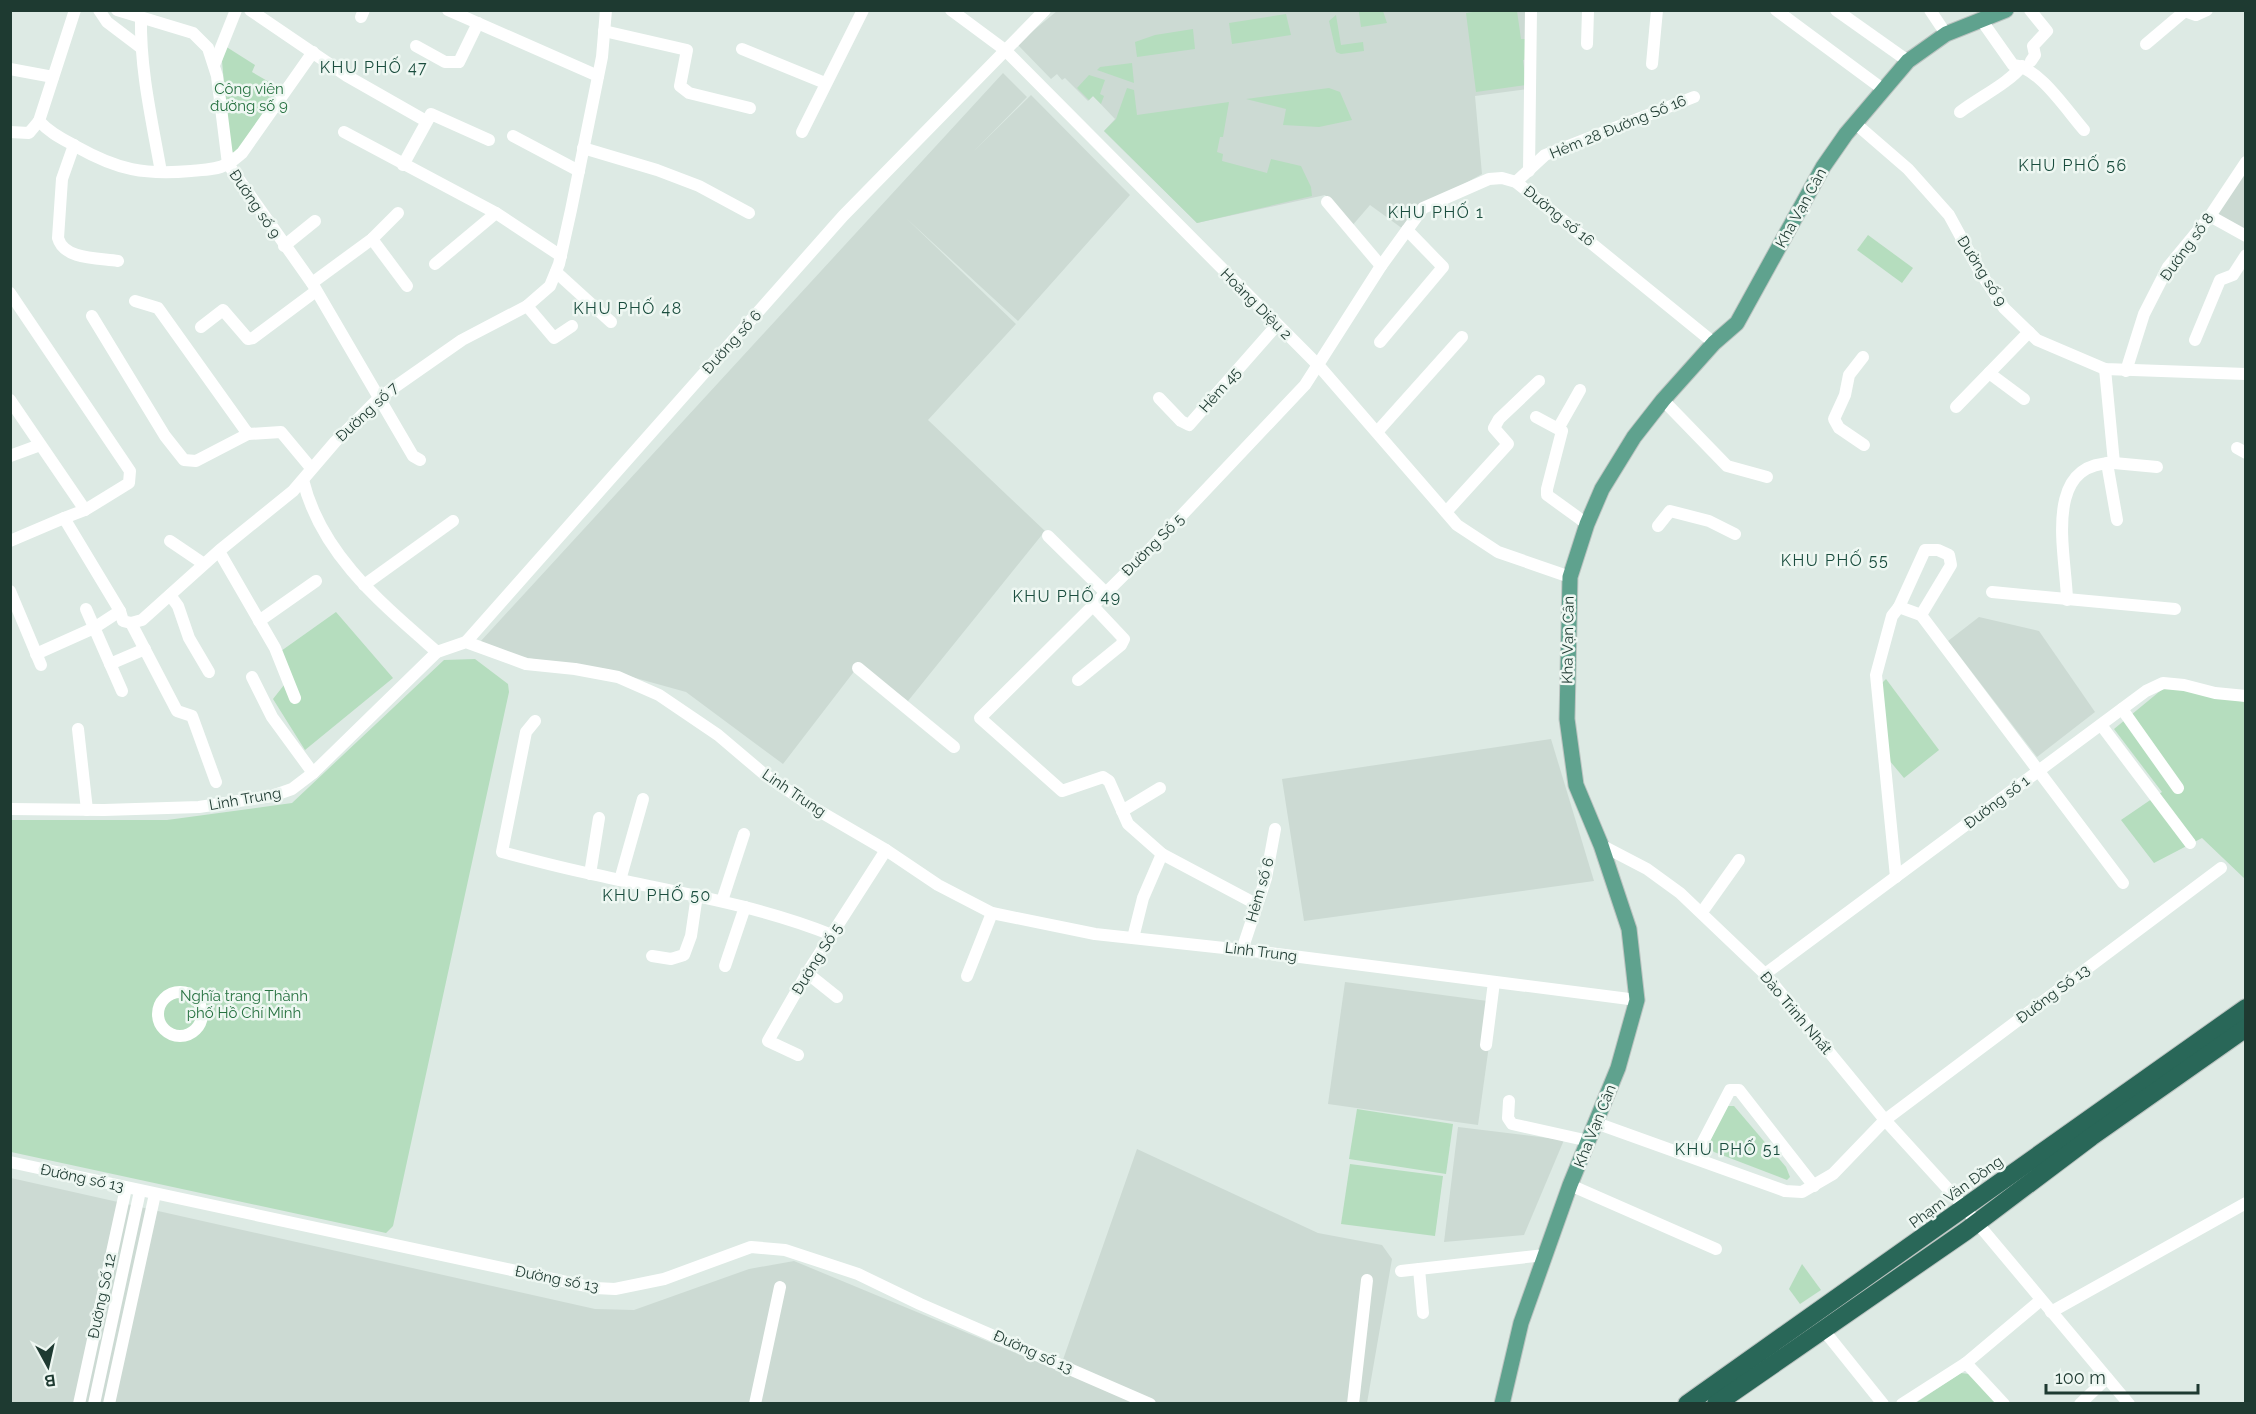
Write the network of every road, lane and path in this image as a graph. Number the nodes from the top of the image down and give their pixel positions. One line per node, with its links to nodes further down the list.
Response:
1 (99, 10): 28 (street)
2 (117, 10): 20 (street, Đường số 9)
3 (236, 10): 35 (street)
4 (250, 10): 31 (street)
5 (448, 10): 22 (street)
6 (606, 10): 23 (street, Đường số 7)
7 (863, 10): 39 (street)
8 (951, 10): 30 (street, Hoàng Diệu 2)
9 (1045, 10): 30 (street, Đường số 6)
10 (1531, 10): 59 (street)
11 (1588, 10): 25 (street)
12 (1657, 10): 34 (street)
13 (1776, 10): 40 (street)
14 (1836, 10): 32 (street)
15 (1930, 10): 24 (street)
16 (2006, 10): 21 (main road, Kha Vạn Cân)
17 (2030, 10): 33 (street)
18 (2207, 10): 26 (street)
19 (71, 12): 38 (street)
20 (141, 18): 28 (street); 35 (street, Đường số 9)
21 (1982, 21): 24 (main road, Kha Vạn Cân); 33 (street)
22 (478, 23): 27 (street); 37 (street)
23 (604, 31): 37 (street, Đường số 7); 42 (street)
24 (1946, 34): 32 (main road, Kha Vạn Cân)
25 (1587, 44)
26 (2146, 44)
27 (416, 46)
28 (140, 47): 60 (street)
29 (742, 50): 39 (street)
30 (1005, 50): 85 (street, Hoàng Diệu 2); 150 (street, Đường số 6)
31 (313, 52): 45 (street); 56 (street)
32 (1908, 61): 40 (main road, Kha Vạn Cân)
33 (2026, 63): 43 (street); 47 (street)
34 (1652, 64)
35 (214, 65): 56 (street, Đường số 9)
36 (10, 69): 38 (street)
37 (598, 76): 54 (street, Đường số 7)
38 (53, 77): 44 (street)
39 (825, 83): 50 (street)
40 (1884, 90): 46 (main road, Kha Vạn Cân)
41 (1694, 97): 59 (street, Hẻm 28 Đường Số 16)
42 (750, 108)
43 (1960, 112)
44 (39, 121): 48 (street); 53 (street)
45 (426, 121): 52 (street); 57 (street)
46 (1856, 123): 88 (street, Đường số 9); 92 (main road, Kha Vạn Cân)
47 (2084, 130)
48 (10, 132)
49 (344, 132): 57 (street)
50 (802, 132)
51 (513, 136): 58 (street)
52 (489, 140)
53 (74, 146): 60 (street); 74 (street)
54 (583, 148): 58 (street, Đường số 7); 65 (street)
55 (2246, 162): 66 (street, Đường số 8)
56 (228, 164): 60 (street); 71 (street, Đường số 9)
57 (403, 165): 64 (street)
58 (579, 171): 73 (street, Đường số 7)
59 (1528, 171): 61 (street, Hẻm 28 Đường Số 16)
60 (161, 172)
61 (1516, 182): 68 (street, Đường số 16); 92 (street, Đường số 16)
62 (1327, 202): 76 (street)
63 (398, 213): 70 (street)
64 (496, 213): 73 (street); 75 (street)
65 (749, 213)
66 (2210, 216): 69 (street); 96 (street, Đường số 8)
67 (315, 221): 71 (street)
68 (1407, 230): 76 (street, Đường số 16); 91 (street)
69 (2246, 236)
70 (372, 239): 78 (street); 79 (street)
71 (284, 246): 79 (street, Đường số 9)
72 (2246, 255): 90 (street)
73 (561, 256): 77 (street, Đường số 7)
74 (118, 261)
75 (435, 264)
76 (1381, 267): 94 (street, Đường số 16)
77 (555, 272): 82 (street, Đường số 7); 84 (street)
78 (407, 286)
79 (314, 287): 87 (street); 101 (street, Đường số 9)
80 (10, 293): 120 (street)
81 (135, 301): 110 (street)
82 (526, 306): 86 (street); 101 (street, Đường số 7)
83 (92, 316): 110 (street)
84 (611, 322)
85 (1277, 325): 94 (street, Hoàng Diệu 2); 102 (street, Hẻm 45)
86 (572, 326)
87 (201, 327)
88 (2029, 332): 95 (street, Đường số 9); 97 (street)
89 (1462, 337): 109 (street)
90 (2195, 340)
91 (1380, 342)
92 (1714, 343): 105 (main road, Kha Vạn Cân)
93 (1863, 357): 112 (street)
94 (1319, 366): 109 (street, Hoàng Diệu 2); 137 (street, Đường Số 5)
95 (2105, 369): 96 (street, Đường số 9); 115 (street)
96 (2126, 371): 98 (street, Đường số 9)
97 (1989, 373): 103 (street); 106 (street)
98 (2246, 374)
99 (1539, 381): 121 (street)
100 (1580, 390): 108 (street)
101 (379, 398): 114 (street, Đường số 9); 117 (street, Đường số 7)
102 (1159, 399)
103 (2024, 399)
104 (10, 400): 111 (street)
105 (1663, 400): 118 (street); 125 (main road, Kha Vạn Cân)
106 (1956, 407)
107 (1536, 417): 108 (street)
108 (1558, 427): 125 (street)
109 (1377, 432): 121 (street, Hoàng Diệu 2)
110 (248, 434): 117 (street)
111 (40, 445): 113 (street); 120 (street)
112 (1864, 445)
113 (10, 456)
114 (420, 460)
115 (2110, 463): 116 (street); 123 (street); 140 (street)
116 (2157, 467)
117 (311, 468): 119 (street, Đường số 7)
118 (1767, 477)
119 (303, 480): 131 (street, Đường số 7); 135 (street)
120 (85, 510): 122 (street)
121 (1446, 512): 133 (street, Hoàng Diệu 2)
122 (64, 518): 129 (street); 145 (street)
123 (2117, 520)
124 (453, 522): 135 (street)
125 (1587, 524): 133 (main road, Kha Vạn Cân)
126 (1658, 526): 127 (street)
127 (1735, 534)
128 (1048, 536): 137 (street)
129 (10, 541)
130 (171, 541): 132 (street)
131 (220, 553): 132 (street, Đường số 7); 147 (street)
132 (204, 564): 139 (street, Đường số 7)
133 (1570, 577): 179 (main road, Kha Vạn Cân)
134 (316, 581): 147 (street)
135 (364, 585): 152 (street)
136 (10, 591): 149 (street)
137 (1105, 592): 141 (street, Đường Số 5)
138 (1992, 592): 140 (street)
139 (170, 596): 148 (street, Đường số 7); 155 (street)
140 (2067, 600): 144 (street)
141 (1092, 605): 157 (street); 174 (street, Đường Số 5)
142 (1899, 607): 146 (street); 146 (street); 185 (street)
143 (86, 609): 149 (street)
144 (2175, 609)
145 (120, 611): 148 (street); 149 (street)
146 (1921, 615): 166 (street)
147 (259, 621): 160 (street)
148 (131, 623): 151 (street)
149 (94, 628): 153 (street)
150 (466, 642): 152 (street, Linh Trung); 180 (street, Linh Trung)
151 (145, 649): 153 (street); 168 (street)
152 (437, 652): 167 (street, Linh Trung)
153 (110, 664): 158 (street)
154 (858, 668): 165 (street)
155 (208, 672)
156 (252, 676): 167 (street)
157 (1078, 680)
158 (122, 691)
159 (2246, 696): 161 (street, Đường số 1)
160 (295, 698)
161 (2122, 709): 163 (street, Đường số 1); 170 (street)
162 (535, 721): 184 (street)
163 (2101, 724): 166 (street, Đường số 1); 178 (street)
164 (78, 729): 173 (street)
165 (954, 747)
166 (2040, 770): 185 (street, Đường số 1); 187 (street)
167 (313, 773): 173 (street, Linh Trung)
168 (216, 782)
169 (1160, 788): 174 (street)
170 (2178, 788)
171 (643, 800): 186 (street)
172 (10, 809): 173 (street, Linh Trung)
173 (87, 810)
174 (1122, 811): 181 (street)
175 (599, 818): 184 (street)
176 (1275, 829): 190 (street, Hẻm số 6)
177 (744, 834): 189 (street)
178 (2190, 843)
179 (1601, 845): 192 (street, Đào Trinh Nhất); 204 (main road, Kha Vạn Cân)
180 (886, 850): 193 (street, Linh Trung); 194 (street, Đường Số 5)
181 (1162, 854): 190 (street); 195 (street)
182 (1738, 860): 192 (street)
183 (2221, 868): 210 (street, Đường Số 13)
184 (590, 874): 186 (street)
185 (1896, 877): 200 (street, Đường số 1)
186 (621, 880): 188 (street)
187 (2123, 883)
188 (697, 895): 189 (street); 197 (street)
189 (722, 901): 191 (street)
190 (1256, 904): 196 (street, Hẻm số 6)
191 (745, 907): 194 (street); 198 (street)
192 (1702, 912): 200 (street, Đào Trinh Nhất)
193 (992, 913): 195 (street, Linh Trung); 201 (street)
194 (832, 935): 199 (street, Đường Số 5)
195 (1133, 938): 196 (street, Linh Trung)
196 (1242, 950): 202 (street, Linh Trung)
197 (652, 956)
198 (725, 966)
199 (807, 973): 203 (street); 208 (street, Đường Số 5)
200 (1765, 974): 210 (street, Đào Trinh Nhất)
201 (967, 976)
202 (1494, 982): 204 (street, Linh Trung); 207 (street)
203 (837, 997)
204 (1637, 1000): 211 (main road, Kha Vạn Cân)
205 (2246, 1008): 221 (highway, Phạm Văn Đồng)
206 (2246, 1028): 222 (highway)
207 (1486, 1045)
208 (798, 1055)
209 (1509, 1101): 212 (street)
210 (1885, 1120): 216 (street, Đường Số 13); 221 (street, Đào Trinh Nhất)
211 (1596, 1123): 212 (main road, Kha Vạn Cân); 213 (street)
212 (1589, 1141): 215 (main road, Kha Vạn Cân)
213 (1695, 1157): 216 (street); 216 (street)
214 (10, 1162): 217 (street, Đường số 13)
215 (1570, 1185): 223 (street); 224 (main road, Kha Vạn Cân)
216 (1814, 1186)
217 (126, 1188): 218 (street, Đường số 13); 235 (street, Đường Số 12)
218 (140, 1191): 219 (street, Đường số 13); 236 (street, Đường Số 12)
219 (155, 1194): 237 (street, Đường Số 12); 239 (street, Đường số 13)
220 (2246, 1203): 230 (street)
221 (1965, 1209): 222 (street, Đào Trinh Nhất); 242 (highway, Phạm Văn Đồng)
222 (1976, 1224): 229 (street); 232 (highway)
223 (1716, 1249)
224 (1545, 1255): 225 (street); 241 (main road, Kha Vạn Cân)
225 (1419, 1269): 226 (street); 231 (street)
226 (1401, 1271)
227 (1367, 1280): 240 (street)
228 (780, 1287): 238 (street)
229 (2042, 1300): 230 (street); 233 (street)
230 (2052, 1312): 234 (street)
231 (1423, 1313)
232 (1822, 1328): 243 (highway); 244 (street)
233 (1966, 1363): 245 (street); 246 (street)
234 (2107, 1378): 247 (street); 248 (street)
235 (79, 1404)
236 (93, 1404)
237 (109, 1404)
238 (755, 1404)
239 (1149, 1404)
240 (1353, 1404)
241 (1502, 1404)
242 (1687, 1404)
243 (1716, 1404)
244 (1883, 1404)
245 (1902, 1404)
246 (2004, 1404)
247 (2080, 1404)
248 (2130, 1404)

